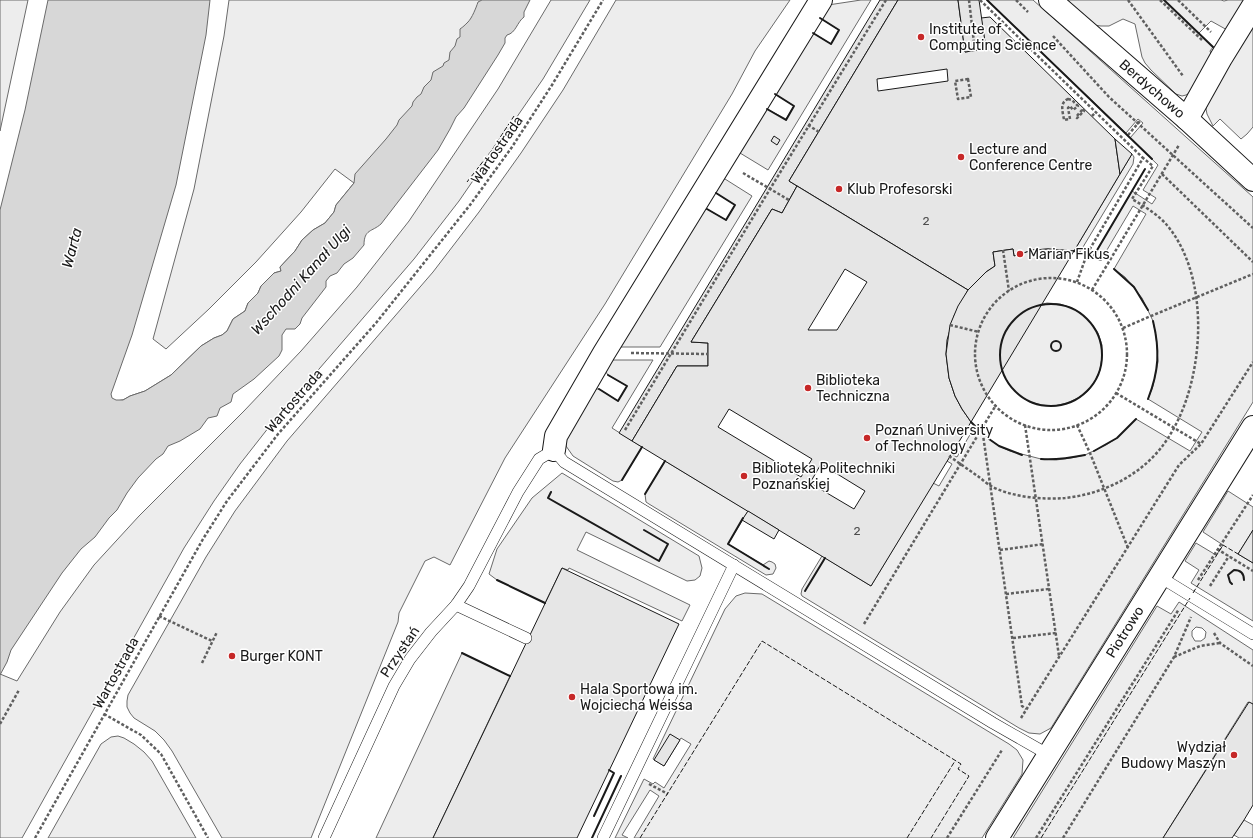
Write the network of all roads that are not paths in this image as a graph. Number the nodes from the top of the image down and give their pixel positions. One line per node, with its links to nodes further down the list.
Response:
1 (821, 0): 7 (street)
2 (1050, 0): 4 (street, Berdychowo)
3 (1253, 6): 4 (street)
4 (1187, 119): 5 (street, Berdychowo)
5 (1253, 180)
6 (1253, 427): 9 (street, Piotrowo)
7 (554, 450): 8 (lane); 10 (lane, Przystań)
8 (734, 566): 13 (lane); 15 (lane)
9 (1160, 577): 11 (lane); 13 (street, Piotrowo)
10 (456, 605): 12 (lane); 14 (lane, Przystań)
11 (1253, 634)
12 (526, 638)
13 (1049, 755): 16 (street, Piotrowo)
14 (324, 838)
15 (603, 838)
16 (997, 838)

